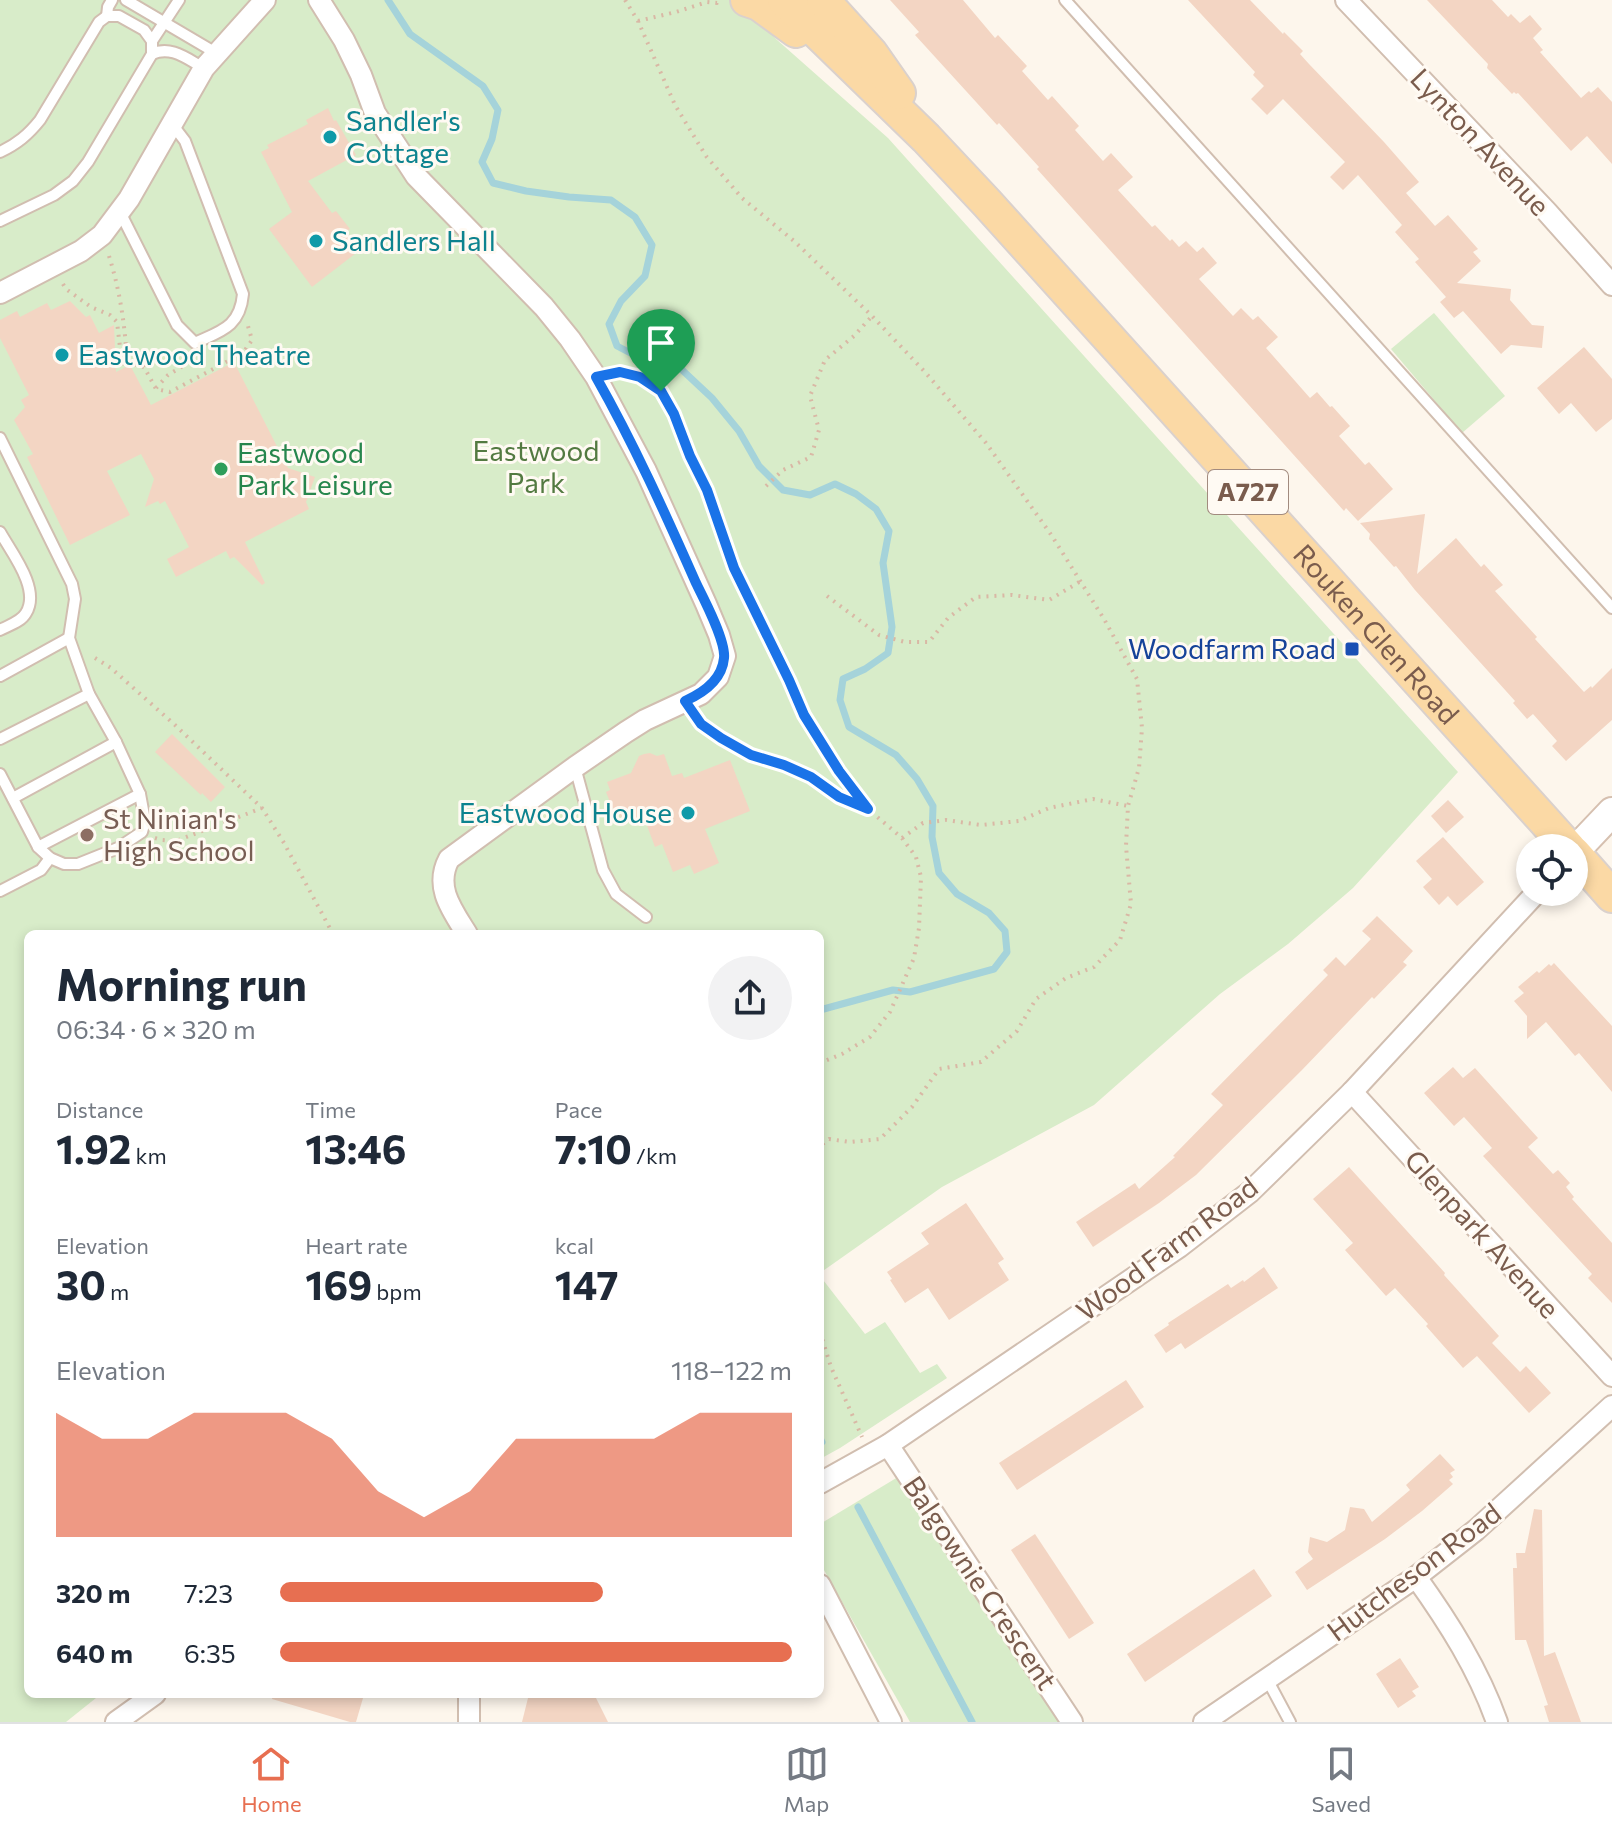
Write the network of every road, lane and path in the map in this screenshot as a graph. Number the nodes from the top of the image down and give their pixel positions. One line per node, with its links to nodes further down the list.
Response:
1 (112, 0): 13 (lane)
2 (126, 0): 15 (lane)
3 (179, 0): 15 (lane)
4 (265, 0): 18 (street)
5 (319, 0): 33 (street)
6 (625, 0): 14 (path)
7 (719, 0): 14 (path)
8 (747, 0): 19 (main road)
9 (784, 0): 19 (main road, Rouken Glen Road)
10 (823, 0): 21 (main road, Rouken Glen Road / A727)
11 (1065, 0): 40 (lane)
12 (1346, 0): 26 (street, Lynton Avenue)
13 (107, 16): 16 (lane); 22 (lane)
14 (638, 21): 30 (path)
15 (166, 22): 16 (lane); 18 (lane)
16 (152, 41): 17 (lane)
17 (152, 54): 18 (lane); 24 (lane)
18 (210, 60): 20 (street)
19 (875, 90): 21 (main road, Rouken Glen Road)
20 (172, 124): 23 (street); 29 (lane)
21 (926, 138): 58 (main road, Rouken Glen Road / A727)
22 (0, 152)
23 (120, 212): 25 (street); 31 (lane)
24 (0, 221)
25 (102, 235): 28 (street); 32 (path)
26 (1612, 285)
27 (66, 289): 32 (path)
28 (0, 293)
29 (238, 316): 31 (lane); 34 (path)
30 (872, 316): 36 (path); 38 (path)
31 (195, 343): 34 (path)
32 (124, 365): 34 (path)
33 (596, 377): 46 (street); 55 (path)
34 (156, 389)
35 (0, 438): 42 (lane)
36 (766, 486)
37 (0, 532): 41 (lane)
38 (1081, 581): 39 (path); 53 (path)
39 (827, 596)
40 (1612, 608)
41 (0, 630)
42 (69, 638): 43 (lane); 44 (lane)
43 (76, 659): 45 (lane); 54 (path)
44 (0, 676)
45 (89, 694): 47 (lane); 48 (lane)
46 (685, 701): 49 (street); 55 (path)
47 (0, 739)
48 (116, 742): 51 (lane); 52 (lane)
49 (575, 767): 67 (lane); 69 (street)
50 (0, 774): 52 (lane)
51 (140, 794): 57 (lane); 61 (lane)
52 (13, 798): 61 (lane)
53 (1128, 806): 59 (path); 72 (path)
54 (262, 808): 57 (path); 68 (path)
55 (868, 809): 59 (path)
56 (1612, 812): 60 (street)
57 (142, 832): 62 (lane)
58 (1556, 834)
59 (902, 838): 70 (path)
60 (1588, 838)
61 (38, 847): 62 (lane)
62 (50, 858): 64 (lane)
63 (1588, 869): 65 (main road)
64 (0, 891)
65 (1612, 896)
66 (1524, 906): 71 (street, Wood Farm Road)
67 (646, 917)
68 (331, 930)
69 (465, 930)
70 (824, 1061)
71 (1352, 1092): 74 (street, Glenpark Avenue); 76 (street, Wood Farm Road)
72 (824, 1143)
73 (824, 1345): 76 (path)
74 (1612, 1376)
75 (1612, 1406): 78 (street, Hutcheson Road)
76 (880, 1450): 77 (street, Wood Farm Road); 86 (street, Balgownie Crescent)
77 (824, 1481)
78 (1416, 1577): 80 (street, Hutcheson Road); 89 (street)
79 (824, 1593): 85 (street)
80 (1267, 1679): 87 (street, Hutcheson Road); 88 (lane)
81 (149, 1698): 83 (street)
82 (467, 1698): 84 (street)
83 (116, 1722)
84 (469, 1722)
85 (891, 1722)
86 (1072, 1722)
87 (1204, 1722)
88 (1290, 1722)
89 (1497, 1722)

